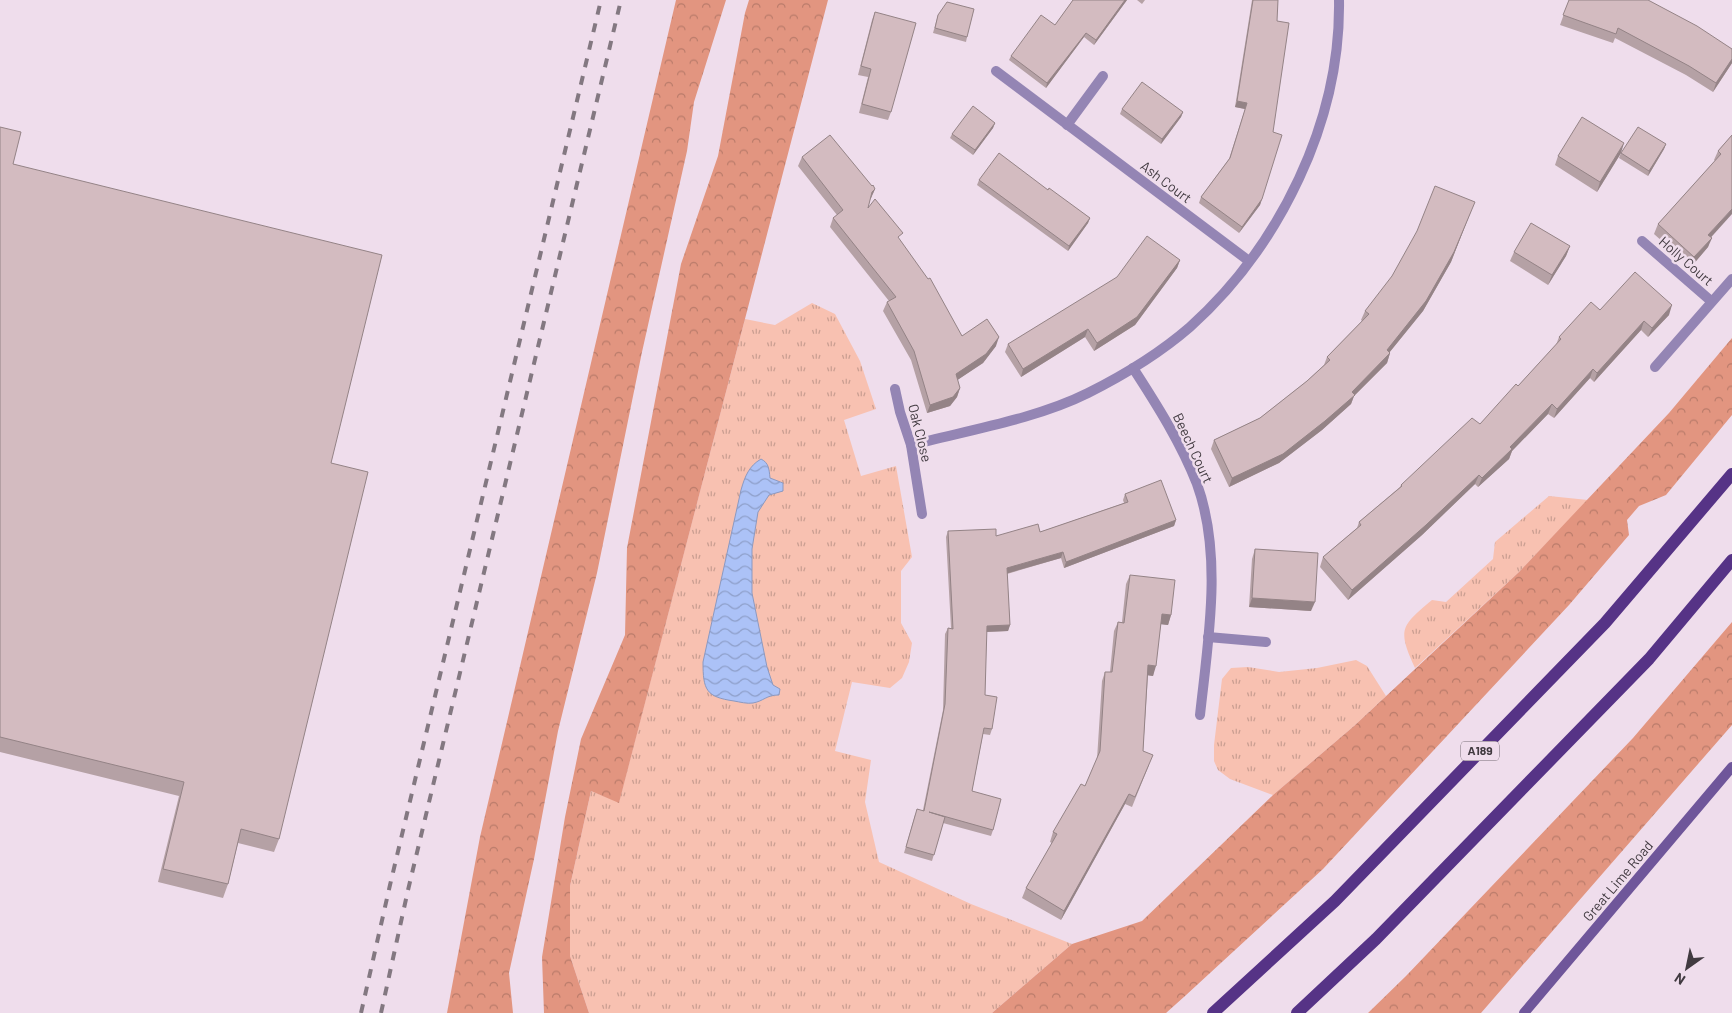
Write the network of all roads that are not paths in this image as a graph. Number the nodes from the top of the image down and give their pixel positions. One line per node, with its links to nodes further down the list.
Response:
1 (1339, 0): 6 (street)
2 (996, 72): 4 (street, Ash Court)
3 (1103, 76): 4 (street)
4 (1067, 125): 6 (street, Ash Court)
5 (1642, 241): 8 (street, Holly Court)
6 (1249, 261): 10 (street)
7 (1732, 279): 8 (street, Holly Court)
8 (1711, 301): 9 (street, Holly Court)
9 (1655, 367)
10 (1133, 368): 12 (street); 16 (street, Beech Court)
11 (895, 389): 12 (street, Oak Close)
12 (911, 445): 14 (street, Oak Close)
13 (1732, 474): 20 (main road, A189)
14 (922, 514)
15 (1732, 560): 21 (main road)
16 (1208, 637): 17 (street); 18 (street, Beech Court)
17 (1266, 642)
18 (1200, 715)
19 (1732, 767): 22 (main road, Great Lime Road)
20 (1213, 1013)
21 (1297, 1013)
22 (1524, 1013)

